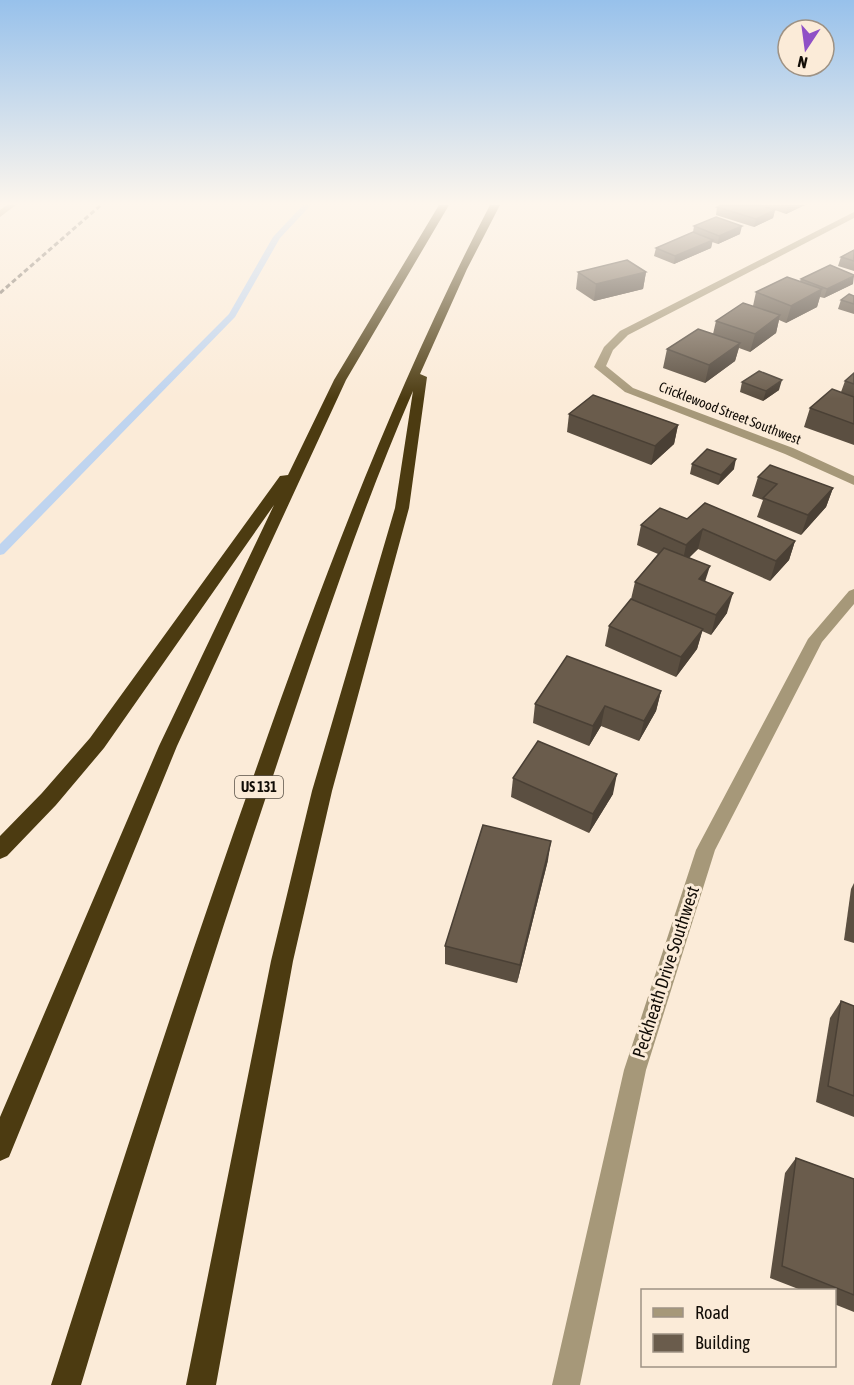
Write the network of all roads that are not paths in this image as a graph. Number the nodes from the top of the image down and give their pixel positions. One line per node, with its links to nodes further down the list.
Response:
1 (406, 270): 5 (highway)
2 (464, 270): 4 (highway, US 131)
3 (748, 270): 6 (street, Cricklewood Street Southwest)
4 (425, 351): 10 (highway, US 131); 11 (highway)
5 (312, 441): 8 (highway); 9 (highway)
6 (854, 481)
7 (854, 594): 12 (street, Peckheath Drive Southwest)
8 (0, 850)
9 (0, 1148)
10 (66, 1385)
11 (201, 1385)
12 (566, 1385)

